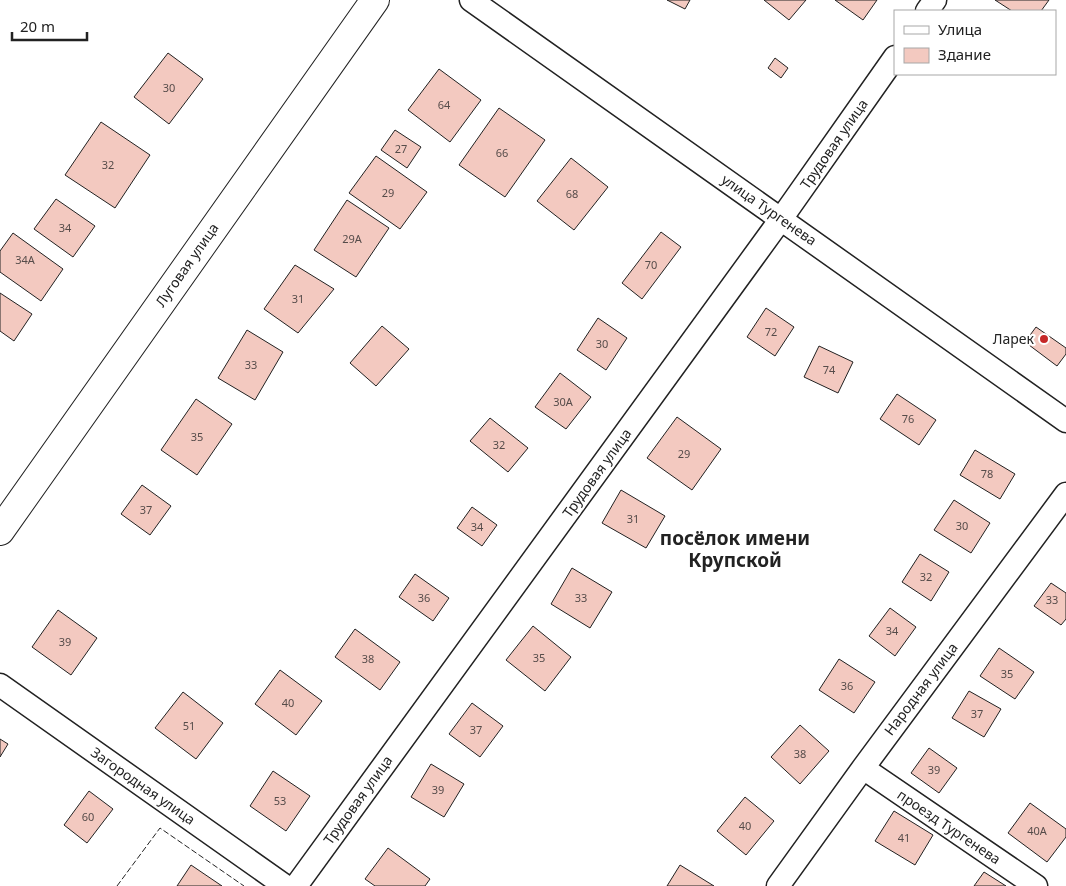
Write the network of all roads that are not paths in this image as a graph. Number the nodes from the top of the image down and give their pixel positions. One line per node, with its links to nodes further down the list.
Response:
1 (375, 0): 7 (street, Луговая улица)
2 (471, 0): 4 (street, улица Тургенева)
3 (894, 58): 4 (street, Трудовая улица)
4 (781, 219): 5 (street, улица Тургенева); 11 (street, Трудовая улица)
5 (1066, 421)
6 (1066, 494): 9 (street, Народная улица)
7 (0, 531)
8 (0, 685): 10 (street, Загородная улица)
9 (863, 768): 12 (street, Народная улица); 13 (street, проезд Тургенева)
10 (285, 886)
11 (296, 886)
12 (778, 886)
13 (1036, 886)

